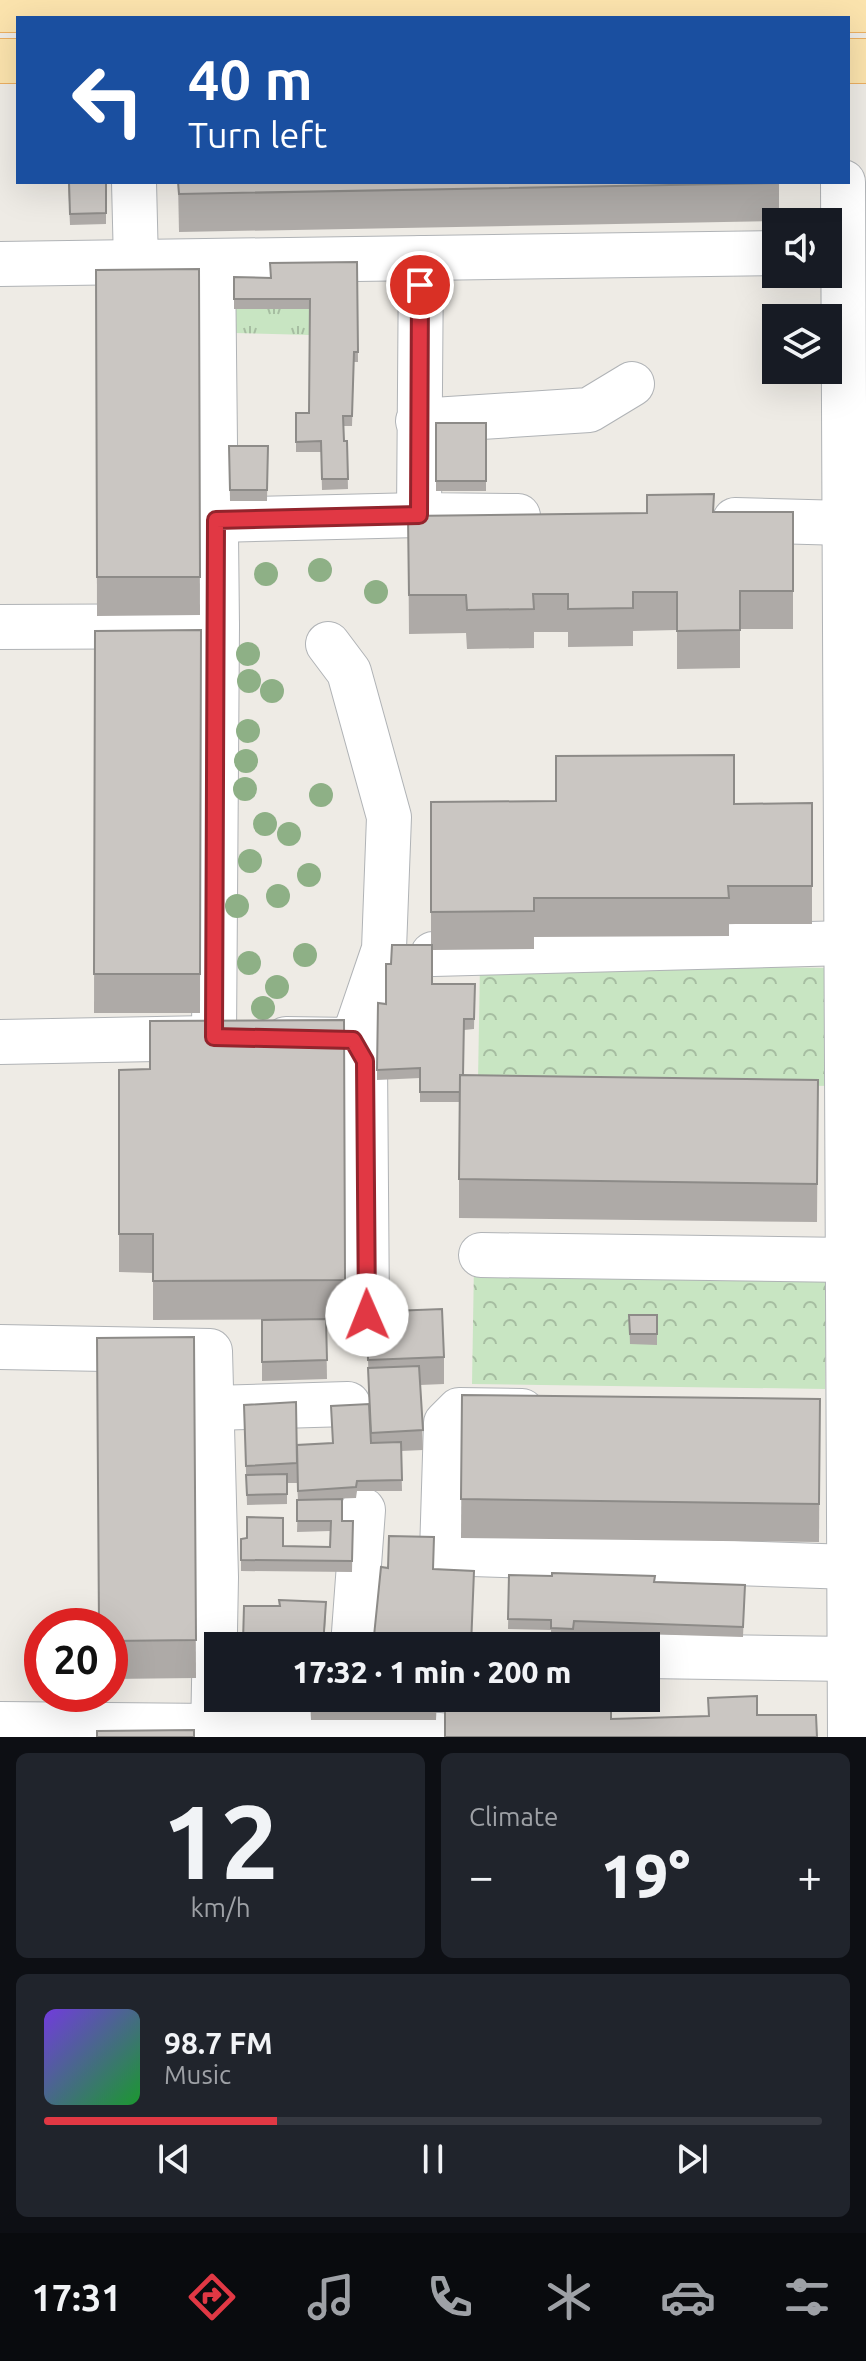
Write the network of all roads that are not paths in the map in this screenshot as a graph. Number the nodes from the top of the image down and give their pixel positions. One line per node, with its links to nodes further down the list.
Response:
1 (850, 9): 2 (main road)
2 (0, 10)
3 (134, 184): 9 (street)
4 (843, 184): 5 (street)
5 (840, 208)
6 (762, 253): 7 (street)
7 (421, 258): 8 (street); 14 (street)
8 (213, 261): 9 (street); 18 (street)
9 (136, 263): 10 (street)
10 (0, 264)
11 (842, 275): 12 (street)
12 (855, 325): 19 (street)
13 (632, 384): 14 (street)
14 (418, 421): 15 (street)
15 (419, 515): 16 (street); 18 (street)
16 (557, 517)
17 (695, 519): 19 (street)
18 (216, 520): 20 (street)
19 (845, 523): 23 (street)
20 (217, 626): 21 (street); 26 (street)
21 (0, 627)
22 (328, 644): 27 (street)
23 (856, 719): 24 (street)
24 (847, 943): 25 (street); 30 (street)
25 (433, 954)
26 (214, 1037): 27 (street); 28 (street)
27 (353, 1040): 31 (street)
28 (0, 1042)
29 (481, 1255): 30 (street)
30 (848, 1260): 37 (street)
31 (367, 1315)
32 (0, 1347): 34 (street)
33 (348, 1404): 34 (street)
34 (212, 1408): 45 (street)
35 (568, 1412): 39 (street)
36 (802, 1416): 37 (street)
37 (849, 1417): 39 (street)
38 (363, 1510): 40 (street)
39 (850, 1567): 42 (street)
40 (354, 1632)
41 (660, 1656): 42 (street)
42 (850, 1659): 47 (street)
43 (288, 1715): 45 (street); 46 (street)
44 (0, 1724): 45 (street)
45 (213, 1732)
46 (440, 1735)
47 (850, 1737)

